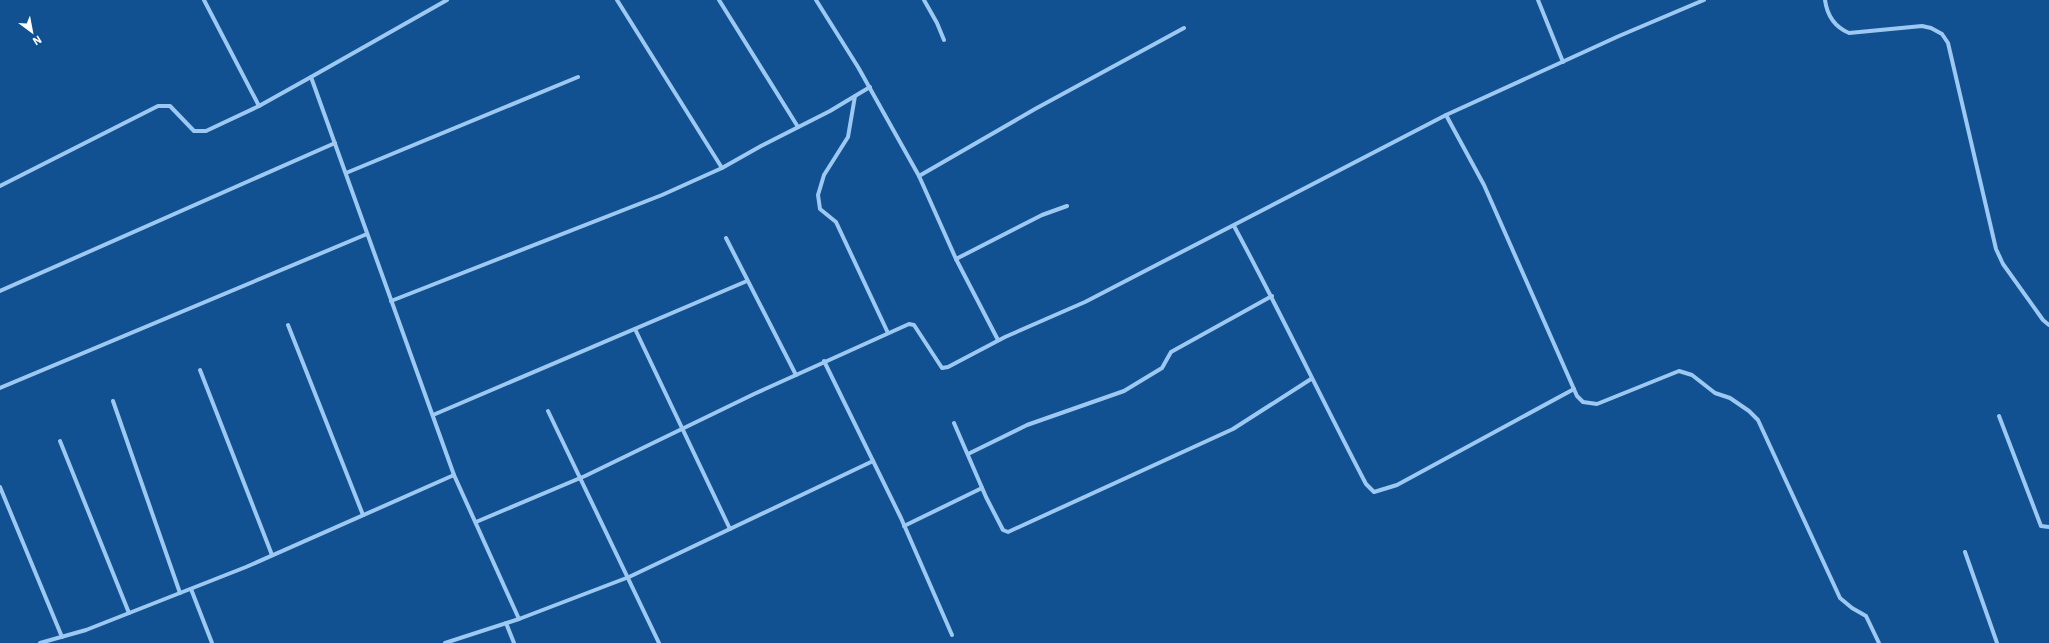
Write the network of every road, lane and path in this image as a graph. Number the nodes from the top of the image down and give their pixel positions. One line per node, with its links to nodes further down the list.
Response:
1 (204, 0): 17 (street)
2 (447, 0): 13 (street)
3 (617, 0): 21 (street)
4 (719, 0): 19 (street)
5 (816, 0): 15 (street)
6 (924, 0): 11 (street)
7 (1538, 0): 12 (street)
8 (1704, 0): 12 (street)
9 (1825, 0): 35 (street)
10 (1184, 28): 23 (street)
11 (944, 40)
12 (1562, 62): 18 (street)
13 (311, 76): 17 (street); 20 (street)
14 (578, 77): 22 (street)
15 (870, 87): 16 (street); 23 (street)
16 (856, 96): 19 (street); 37 (street)
17 (259, 106): 24 (street)
18 (1446, 115): 26 (street); 44 (street)
19 (798, 127): 21 (street)
20 (335, 143): 22 (street); 31 (street)
21 (722, 168): 33 (street)
22 (346, 173): 27 (street)
23 (918, 176): 29 (street)
24 (0, 186)
25 (1067, 206): 29 (street)
26 (1234, 226): 32 (street); 38 (street)
27 (368, 234): 33 (street); 43 (street)
28 (726, 238): 30 (street)
29 (956, 259): 38 (street)
30 (748, 281): 36 (street); 41 (street)
31 (0, 291)
32 (1272, 296): 42 (street); 52 (street)
33 (392, 301): 47 (street)
34 (288, 325): 58 (street)
35 (2049, 325)
36 (634, 329): 47 (street); 50 (street)
37 (888, 333): 38 (street); 39 (street)
38 (998, 340)
39 (824, 361): 41 (street); 53 (street)
40 (200, 370): 64 (street)
41 (796, 375): 50 (street)
42 (1311, 379): 44 (street); 57 (street)
43 (0, 388)
44 (1574, 389): 78 (street)
45 (113, 401): 67 (street)
46 (548, 411): 55 (street)
47 (433, 415): 54 (street)
48 (1999, 416): 61 (street)
49 (954, 423): 52 (street)
50 (682, 429): 55 (street); 62 (street)
51 (60, 441): 68 (street)
52 (968, 454): 57 (street)
53 (873, 461): 60 (street); 62 (street)
54 (454, 475): 58 (street); 59 (street)
55 (580, 478): 59 (street); 65 (street)
56 (0, 488): 72 (street)
57 (982, 488): 60 (street)
58 (363, 515): 64 (street)
59 (476, 522): 69 (street)
60 (904, 526): 71 (street)
61 (2049, 528)
62 (730, 530): 65 (street)
63 (1965, 552): 79 (street)
64 (272, 556): 66 (street)
65 (629, 577): 69 (street); 77 (street)
66 (191, 589): 67 (street); 74 (street)
67 (180, 593): 68 (street)
68 (129, 613): 72 (street)
69 (519, 619): 70 (street)
70 (506, 623): 75 (street); 76 (street)
71 (952, 635)
72 (62, 637): 73 (street)
73 (40, 643)
74 (212, 643)
75 (445, 643)
76 (514, 643)
77 (659, 643)
78 (1879, 643)
79 (1997, 643)

